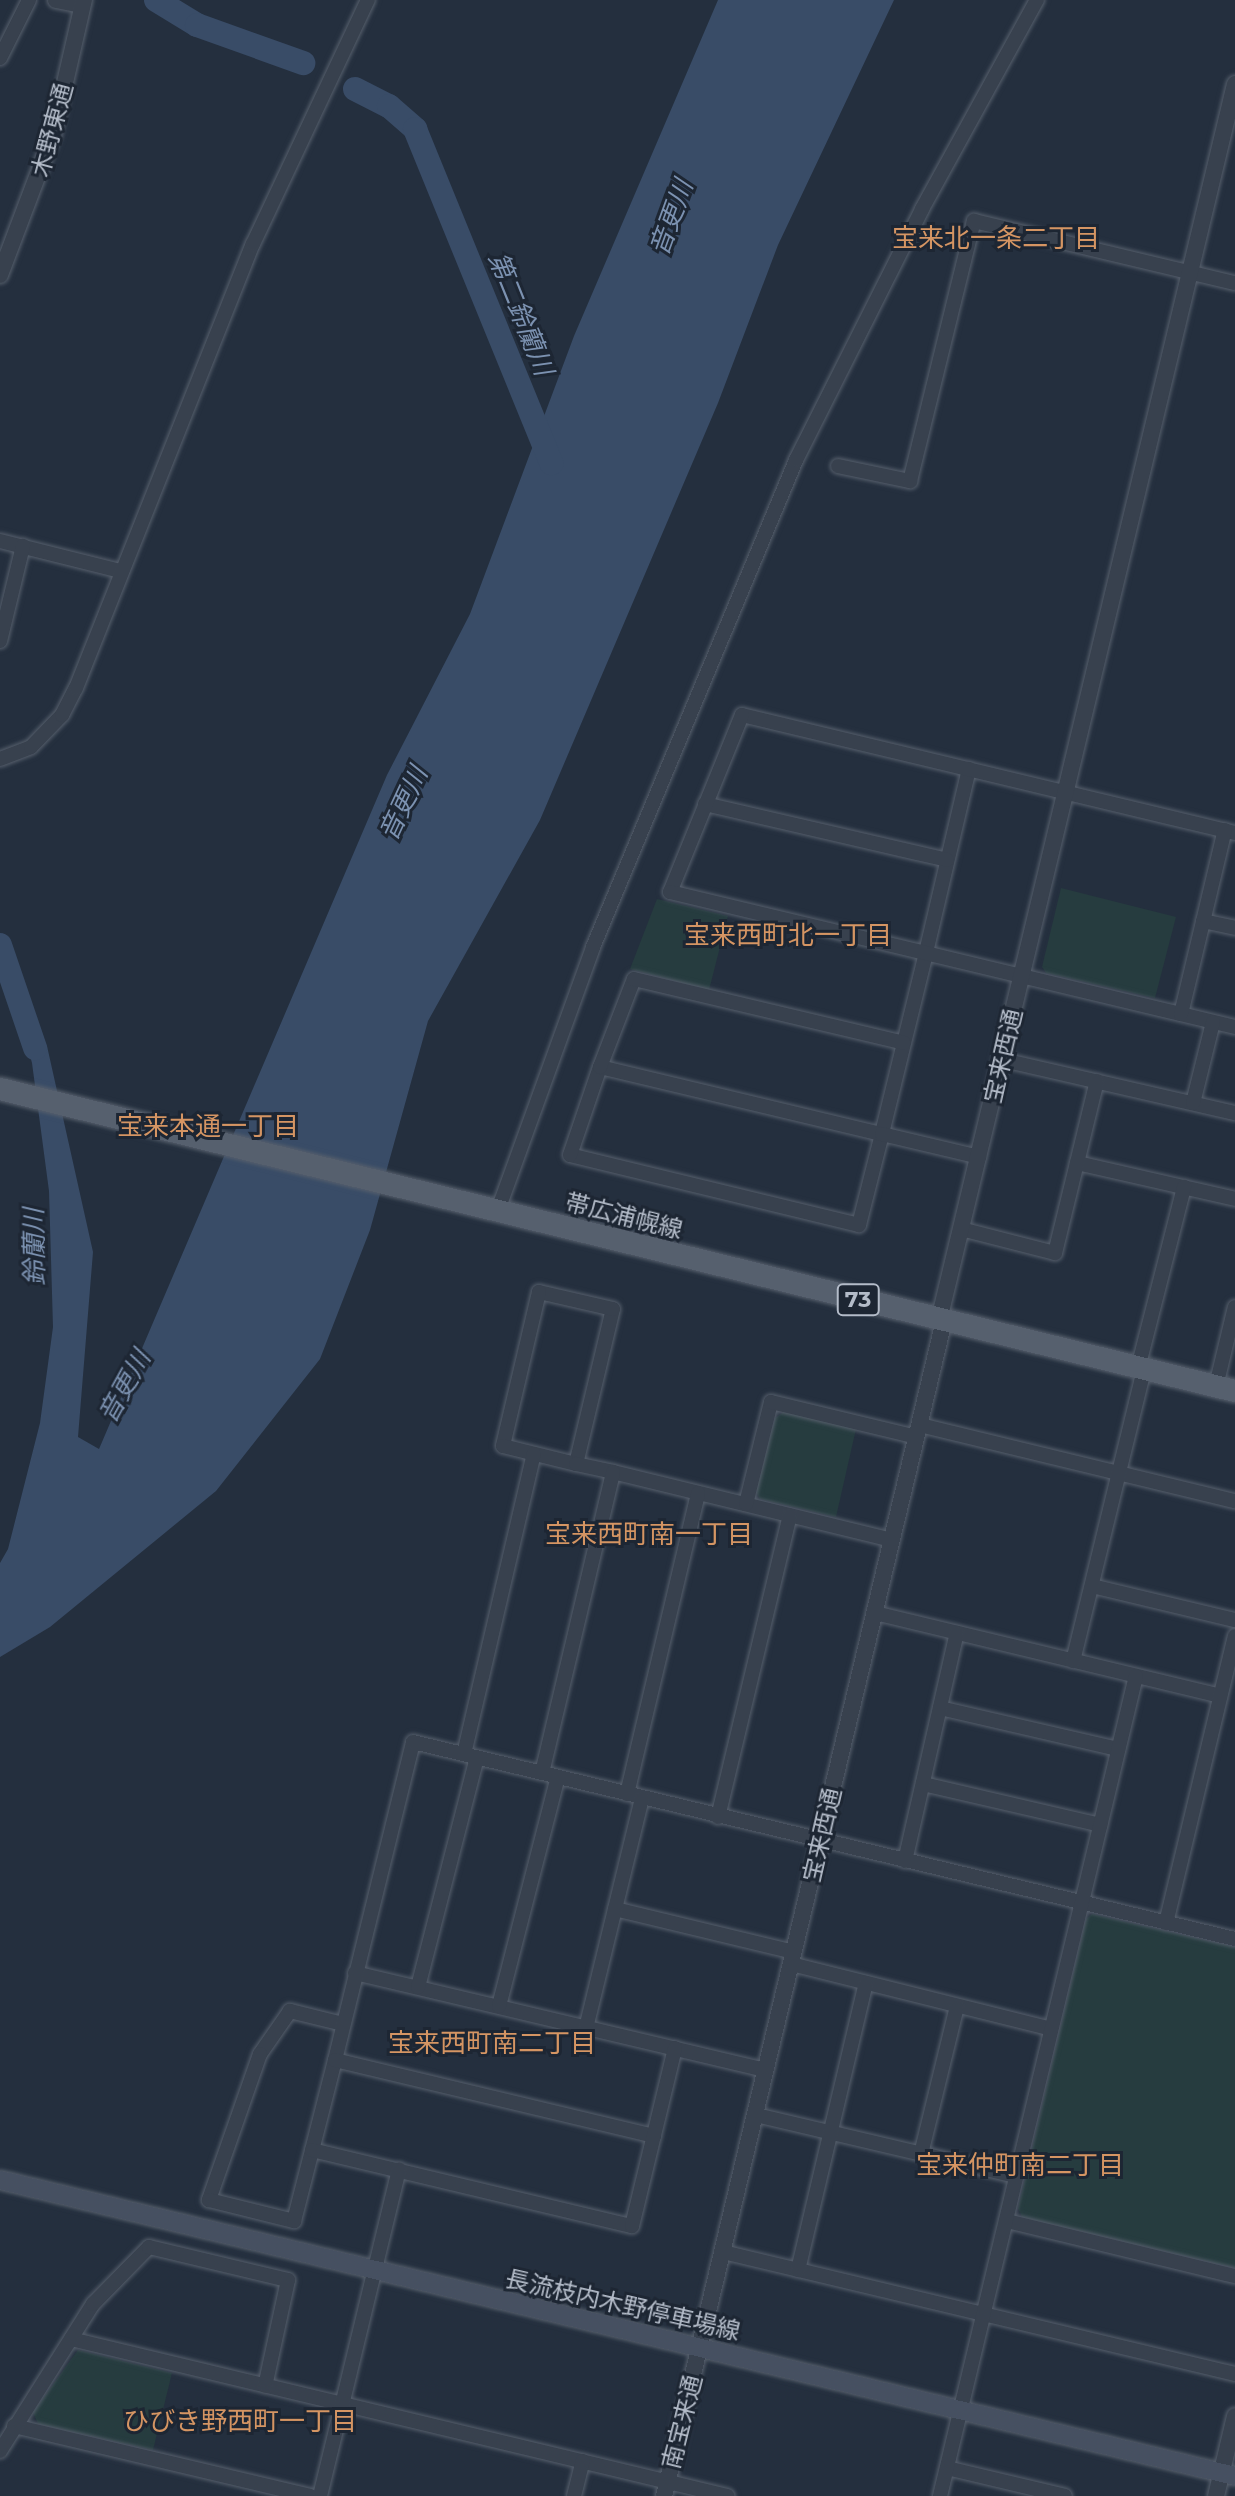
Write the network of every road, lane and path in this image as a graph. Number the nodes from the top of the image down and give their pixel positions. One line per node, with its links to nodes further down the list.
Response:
1 (29, 0): 6 (street)
2 (56, 0): 5 (street, 木野東通)
3 (368, 0): 14 (street)
4 (1037, 0): 41 (street)
5 (83, 3): 9 (street, 木野東通)
6 (0, 58)
7 (1235, 84): 8 (street, 宝来西通)
8 (1190, 272): 10 (street); 11 (street); 18 (street, 宝来西通)
9 (0, 275)
10 (1235, 283)
11 (838, 466)
12 (0, 541): 13 (street)
13 (23, 546): 14 (street); 15 (street)
14 (120, 571): 16 (street)
15 (0, 641)
16 (0, 759)
17 (969, 769): 18 (street); 19 (street); 21 (street)
18 (1066, 793): 20 (street); 25 (street, 宝来西通)
19 (705, 804): 21 (street); 24 (street)
20 (1230, 831): 22 (street)
21 (947, 860): 24 (street)
22 (1203, 921): 23 (street); 26 (street)
23 (1235, 928)
24 (926, 953): 25 (street); 29 (street)
25 (1022, 977): 26 (street); 30 (street, 宝来西通)
26 (1181, 1014): 27 (street)
27 (1213, 1022): 28 (street); 34 (street)
28 (1235, 1027)
29 (904, 1043): 31 (street); 36 (street)
30 (1003, 1060): 32 (street); 37 (street, 宝来西通)
31 (600, 1067): 36 (street); 36 (street)
32 (1097, 1081): 34 (street); 38 (street)
33 (0, 1089): 41 (main road, 帯広浦幌線 / 73)
34 (1193, 1103): 35 (street)
35 (1235, 1113)
36 (882, 1134): 37 (street)
37 (979, 1157): 42 (street, 宝来西通)
38 (1077, 1163): 39 (street); 42 (street)
39 (1184, 1187): 40 (street); 45 (street)
40 (1235, 1199)
41 (490, 1207): 44 (main road, 帯広浦幌線 / 73)
42 (961, 1229): 44 (street, 宝来西通)
43 (1235, 1307): 46 (street)
44 (942, 1320): 45 (main road, 帯広浦幌線 / 73); 47 (street, 宝来西通)
45 (1141, 1368): 46 (main road, 帯広浦幌線 / 73); 51 (street)
46 (1225, 1389)
47 (918, 1431): 51 (street); 54 (street); 56 (street, 宝来西通)
48 (534, 1454): 49 (street); 49 (street); 68 (street)
49 (576, 1464): 50 (street)
50 (613, 1472): 52 (street); 69 (street)
51 (1118, 1472): 53 (street); 57 (street)
52 (698, 1493): 54 (street); 72 (street)
53 (1235, 1501)
54 (746, 1504): 55 (street)
55 (790, 1515): 56 (street); 74 (street)
56 (892, 1540): 58 (street, 宝来西通)
57 (1092, 1586): 59 (street); 62 (street)
58 (875, 1613): 60 (street); 76 (street, 宝来西通)
59 (1235, 1620)
60 (957, 1633): 62 (street); 66 (street)
61 (1235, 1636): 63 (street)
62 (1073, 1661): 64 (street)
63 (1231, 1665): 65 (street)
64 (1136, 1676): 65 (street); 67 (street)
65 (1220, 1696): 80 (street)
66 (940, 1708): 67 (street); 71 (street)
67 (1118, 1749): 75 (street)
68 (470, 1756): 69 (street); 83 (street); 85 (street)
69 (542, 1773): 70 (street)
70 (558, 1777): 72 (street); 86 (street)
71 (923, 1784): 75 (street); 77 (street)
72 (627, 1794): 73 (street)
73 (642, 1798): 74 (street); 79 (street)
74 (718, 1817): 76 (street)
75 (1100, 1825): 78 (street)
76 (820, 1841): 77 (street); 82 (street, 宝来西通)
77 (905, 1861): 78 (street)
78 (1082, 1903): 80 (street); 90 (street)
79 (615, 1909): 82 (street); 89 (street)
80 (1166, 1923): 81 (street)
81 (1235, 1939)
82 (792, 1958): 84 (street); 93 (street, 宝来西通)
83 (355, 1973): 85 (street); 88 (street)
84 (866, 1983): 87 (street); 95 (street)
85 (418, 1987): 86 (street)
86 (499, 2006): 89 (street)
87 (957, 2006): 90 (street); 98 (street)
88 (343, 2024): 92 (street); 97 (street)
89 (586, 2028): 91 (street)
90 (1051, 2029): 100 (street)
91 (675, 2048): 93 (street); 96 (street)
92 (335, 2060): 96 (street); 97 (street)
93 (766, 2070): 94 (street, 宝来西通)
94 (756, 2115): 95 (street); 103 (street, 宝来西通)
95 (830, 2132): 98 (street); 105 (street)
96 (654, 2136): 99 (street)
97 (312, 2150): 99 (street)
98 (921, 2154): 100 (street)
99 (399, 2169): 104 (street)
100 (1016, 2176): 102 (street)
101 (0, 2180): 104 (main road, 長流枝内木野停車場線)
102 (1007, 2221): 106 (street); 107 (street)
103 (723, 2252): 105 (street); 109 (street, 宝来西通)
104 (375, 2270): 109 (main road, 長流枝内木野停車場線); 112 (street)
105 (798, 2270): 107 (street)
106 (1235, 2276)
107 (983, 2314): 110 (street); 113 (street)
108 (71, 2339): 111 (street); 111 (street); 115 (street)
109 (701, 2348): 113 (main road, 長流枝内木野停車場線); 120 (street, 南宝来通)
110 (1235, 2374)
111 (265, 2386): 112 (street)
112 (341, 2405): 117 (street); 122 (street)
113 (961, 2411): 118 (street); 119 (main road, 長流枝内木野停車場線)
114 (1235, 2416): 119 (street)
115 (14, 2426): 116 (street); 121 (street)
116 (0, 2451)
117 (583, 2461): 120 (street); 123 (street)
118 (947, 2468): 125 (street); 126 (street)
119 (1228, 2474): 127 (street)
120 (666, 2488): 124 (street)
121 (310, 2496)
122 (320, 2496)
123 (574, 2496)
124 (727, 2496)
125 (940, 2496)
126 (1065, 2496)
127 (1216, 2496)

